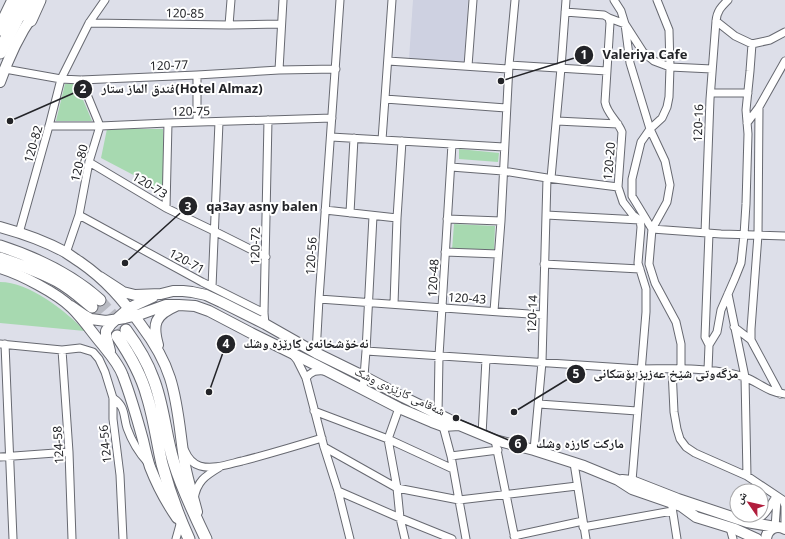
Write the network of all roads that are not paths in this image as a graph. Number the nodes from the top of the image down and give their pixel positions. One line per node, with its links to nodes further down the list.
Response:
1 (14, 0): 24 (highway)
2 (26, 0): 24 (highway)
3 (39, 0): 19 (highway)
4 (43, 0): 19 (main road)
5 (105, 0): 20 (street, 120-82)
6 (231, 0): 23 (street)
7 (283, 0): 21 (street)
8 (340, 0): 35 (street, 120-56)
9 (392, 0): 28 (street)
10 (473, 0): 30 (street)
11 (515, 0): 31 (street)
12 (566, 0): 16 (street, 120-14)
13 (614, 0): 22 (street)
14 (728, 0): 18 (street)
15 (660, 1): 32 (street)
16 (565, 12): 17 (street); 33 (street, 120-14)
17 (610, 18): 22 (street); 38 (street, 120-20)
18 (716, 18): 26 (street); 36 (street, 120-16)
19 (30, 20): 34 (main road)
20 (89, 23): 23 (street, 120-85); 40 (street, 120-82)
21 (282, 24): 23 (street, 120-85); 37 (street)
22 (625, 24): 32 (street); 58 (street)
23 (230, 25)
24 (5, 26): 27 (highway)
25 (785, 32): 26 (street)
26 (752, 44): 44 (street)
27 (0, 52)
28 (388, 61): 30 (street); 45 (street)
29 (785, 61): 47 (street)
30 (468, 66): 31 (street)
31 (509, 67): 33 (street); 46 (street)
32 (670, 67): 36 (street); 58 (street)
33 (561, 68): 38 (street); 50 (street, 120-14)
34 (5, 69): 40 (street, 120-77); 42 (main road)
35 (336, 69): 37 (street, 120-77); 48 (street, 120-56)
36 (712, 69): 43 (street, 120-16)
37 (279, 70): 39 (street, 120-77)
38 (607, 72): 55 (street, 120-20)
39 (197, 75): 41 (street, 120-77); 51 (street)
40 (60, 79): 41 (street, 120-77); 56 (street, 120-82)
41 (81, 80): 57 (street)
42 (0, 82)
43 (711, 93): 44 (street); 85 (street, 120-16)
44 (748, 93): 54 (street)
45 (385, 100): 46 (street); 61 (street)
46 (506, 108): 64 (street)
47 (759, 108): 54 (street); 87 (street)
48 (332, 118): 49 (street, 120-75); 59 (street, 120-56)
49 (268, 120): 52 (street, 120-75); 93 (street, 120-72)
50 (556, 121): 55 (street); 68 (street, 120-14)
51 (197, 122): 52 (street, 120-75); 53 (street, 120-75)
52 (219, 122): 84 (street)
53 (168, 123): 57 (street, 120-75); 70 (street)
54 (747, 123): 86 (street)
55 (618, 124): 69 (street, 120-20)
56 (50, 126): 57 (street, 120-75); 83 (street, 120-82)
57 (100, 126): 65 (street, 120-80)
58 (650, 129): 82 (street); 82 (street)
59 (331, 137): 60 (street); 71 (street, 120-56)
60 (354, 138): 61 (street); 72 (street)
61 (382, 140): 62 (street)
62 (402, 141): 63 (street); 76 (street)
63 (452, 144): 64 (street); 66 (street, 120-48)
64 (504, 147): 67 (street)
65 (89, 162): 70 (street, 120-73); 73 (street, 120-80)
66 (450, 166): 67 (street); 77 (street, 120-48)
67 (503, 170): 68 (street); 78 (street)
68 (549, 178): 69 (street); 74 (street, 120-14)
69 (618, 187): 80 (street, 120-20)
70 (166, 208): 84 (street, 120-73)
71 (326, 210): 72 (street); 104 (street, 120-56)
72 (350, 213): 75 (street)
73 (78, 215): 91 (street, 120-80); 101 (street, 120-71)
74 (546, 215): 80 (street); 95 (street, 120-14)
75 (373, 216): 76 (street); 105 (street)
76 (397, 218): 106 (street)
77 (447, 219): 78 (street); 90 (street, 120-48)
78 (501, 221): 92 (street)
79 (0, 223): 83 (main road)
80 (641, 224): 97 (street)
81 (0, 227): 83 (main road)
82 (652, 229): 85 (street); 133 (street)
83 (15, 231): 91 (main road)
84 (214, 231): 93 (street, 120-73); 101 (street)
85 (707, 233): 86 (street); 120 (street, 120-16)
86 (744, 235): 87 (street); 103 (street)
87 (758, 235): 88 (street); 118 (street)
88 (785, 236)
89 (0, 246): 94 (main road)
90 (445, 252): 92 (street); 109 (street, 120-48)
91 (66, 253): 100 (main road)
92 (498, 254): 111 (street)
93 (266, 257): 112 (street, 120-72)
94 (0, 258)
95 (544, 264): 97 (street); 113 (street, 120-14)
96 (0, 268): 99 (main road)
97 (640, 269): 131 (street)
98 (0, 276): 99 (main road)
99 (22, 277): 108 (main road)
100 (100, 277): 102 (main road); 110 (main road)
101 (212, 287): 112 (street, 120-71)
102 (160, 294): 110 (main road); 115 (main road, شەقامی کارێزەی وشک)
103 (728, 294): 116 (street); 120 (street)
104 (319, 299): 105 (street, 120-43); 125 (street, 120-56)
105 (369, 302): 106 (street, 120-43); 123 (street)
106 (394, 304): 109 (street, 120-43)
107 (179, 305): 110 (main road, شەقامی کارێزەی وشک); 121 (main road, شەقامی کارێزەی وشک); 126 (main road)
108 (71, 306): 114 (main road); 127 (main road)
109 (442, 308): 111 (street, 120-43); 128 (street, 120-48)
110 (132, 311): 114 (main road); 126 (main road)
111 (494, 311): 113 (street, 120-43)
112 (264, 313): 115 (street, 120-72)
113 (543, 315): 130 (street, 120-14)
114 (115, 320): 127 (main road)
115 (265, 324): 117 (main road, شەقامی کارێزەی وشک)
116 (734, 326): 118 (street); 138 (street)
117 (283, 334): 121 (main road); 125 (main road, شەقامی کارێزەی وشک)
118 (751, 340): 140 (street)
119 (2, 344): 122 (street); 157 (street)
120 (709, 345): 134 (street)
121 (276, 346): 124 (main road, شەقامی کارێزەی وشک)
122 (62, 350): 141 (street, 124-56); 156 (street, 124-58)
123 (366, 351): 128 (street); 136 (street)
124 (290, 352): 135 (main road, شەقامی کارێزەی وشک); 137 (street)
125 (316, 353): 136 (main road, شەقامی کارێزەی وشک)
126 (161, 355): 153 (main road)
127 (111, 356): 161 (main road)
128 (439, 356): 129 (street); 146 (street, 120-48)
129 (486, 359): 130 (street); 149 (street)
130 (542, 362): 131 (street); 142 (street); 155 (street, 120-14)
131 (640, 369): 132 (street); 145 (street)
132 (672, 369): 133 (street); 164 (street)
133 (681, 369): 134 (street)
134 (708, 370): 138 (street)
135 (326, 371): 137 (street); 139 (main road, شەقامی کارێزەی وشک)
136 (365, 377): 139 (street); 146 (main road, شەقامی کارێزەی وشک)
137 (306, 378): 144 (street)
138 (745, 378): 140 (street); 164 (street)
139 (363, 390): 143 (main road, شەقامی کارێزەی وشک)
140 (783, 394)
141 (113, 398): 161 (street); 187 (street, 124-56)
142 (539, 404): 145 (street); 155 (street)
143 (399, 408): 148 (main road, شەقامی کارێزەی وشک); 151 (street)
144 (314, 411): 150 (street); 151 (street)
145 (637, 411): 166 (street)
146 (438, 414): 147 (main road, شەقامی کارێزەی وشک); 148 (street)
147 (459, 425): 148 (main road, شەقامی کارێزەی وشک); 149 (main road, شەقامی کارێزەی وشک)
148 (443, 426): 158 (street)
149 (482, 434): 152 (main road, شەقامی کارێزەی وشک)
150 (322, 438): 154 (street); 162 (street)
151 (388, 438): 163 (street); 168 (street)
152 (497, 445): 155 (main road, شەقامی کارێزەی وشک); 158 (street); 170 (street)
153 (182, 446): 162 (street); 172 (main road)
154 (324, 447): 168 (street); 169 (street)
155 (534, 450): 160 (main road, شەقامی کارێزەی وشک)
156 (70, 452): 157 (street); 186 (street, 124-58)
157 (9, 456): 159 (street); 185 (street)
158 (451, 456): 163 (street)
159 (0, 457)
160 (574, 463): 165 (main road, شەقامی کارێزەی وشک); 167 (street)
161 (150, 465): 180 (main road)
162 (220, 467): 172 (street)
163 (453, 469): 173 (street)
164 (747, 476): 171 (street)
165 (618, 480): 166 (main road, شەقامی کارێزەی وشک); 174 (main road, شەقامی کارێزەی وشک)
166 (632, 481): 174 (main road, شەقامی کارێزەی وشک)
167 (577, 486): 170 (street); 179 (street)
168 (397, 488): 173 (street); 177 (street)
169 (338, 491): 177 (street); 189 (street)
170 (506, 494): 173 (street); 184 (street)
171 (775, 495): 175 (street); 182 (street)
172 (194, 499): 183 (main road)
173 (459, 500): 192 (street)
174 (690, 507): 176 (main road, شەقامی کارێزەی وشک); 181 (main road, شەقامی کارێزەی وشک)
175 (769, 507)
176 (729, 517)
177 (400, 518): 190 (street); 191 (street)
178 (753, 523): 182 (main road, شەقامی کارێزەی وشک)
179 (583, 524): 184 (street); 193 (street); 194 (street)
180 (184, 528): 183 (main road); 188 (street)
181 (730, 528): 195 (street); 196 (main road, شەقامی کارێزەی وشک)
182 (781, 528): 197 (main road)
183 (204, 535)
184 (515, 537)
185 (13, 539)
186 (72, 539)
187 (123, 539)
188 (176, 539)
189 (351, 539)
190 (405, 539)
191 (452, 539)
192 (466, 539)
193 (586, 539)
194 (676, 539)
195 (733, 539)
196 (757, 539)
197 (766, 539)

